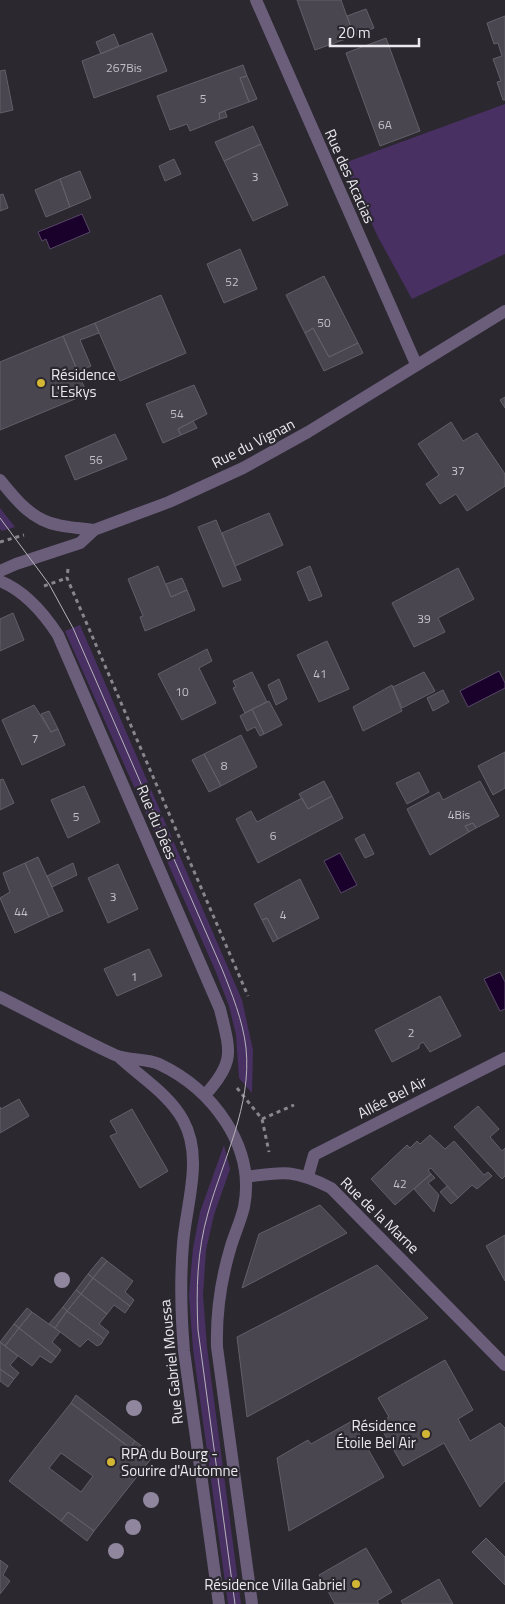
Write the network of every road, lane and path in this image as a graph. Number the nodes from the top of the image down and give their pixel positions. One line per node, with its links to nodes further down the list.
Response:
1 (256, 0): 3 (street, Rue des Acacias)
2 (505, 311): 3 (street, Rue du Vignan)
3 (416, 364): 5 (street, Rue du Vignan)
4 (0, 480): 5 (street)
5 (94, 530): 6 (street, Rue du Vignan)
6 (0, 571)
7 (67, 578): 9 (path)
8 (0, 581): 13 (street, Rue du Dées)
9 (248, 996)
10 (0, 997): 11 (street)
11 (118, 1056): 13 (street); 19 (street, Rue Gabriel Moussa)
12 (505, 1058): 16 (street, Allée Bel Air)
13 (205, 1095): 17 (street)
14 (294, 1105): 15 (path)
15 (262, 1119)
16 (308, 1176): 17 (street, Rue de la Marne); 18 (street, Rue de la Marne)
17 (246, 1177): 20 (street)
18 (505, 1365)
19 (219, 1604)
20 (252, 1604)

